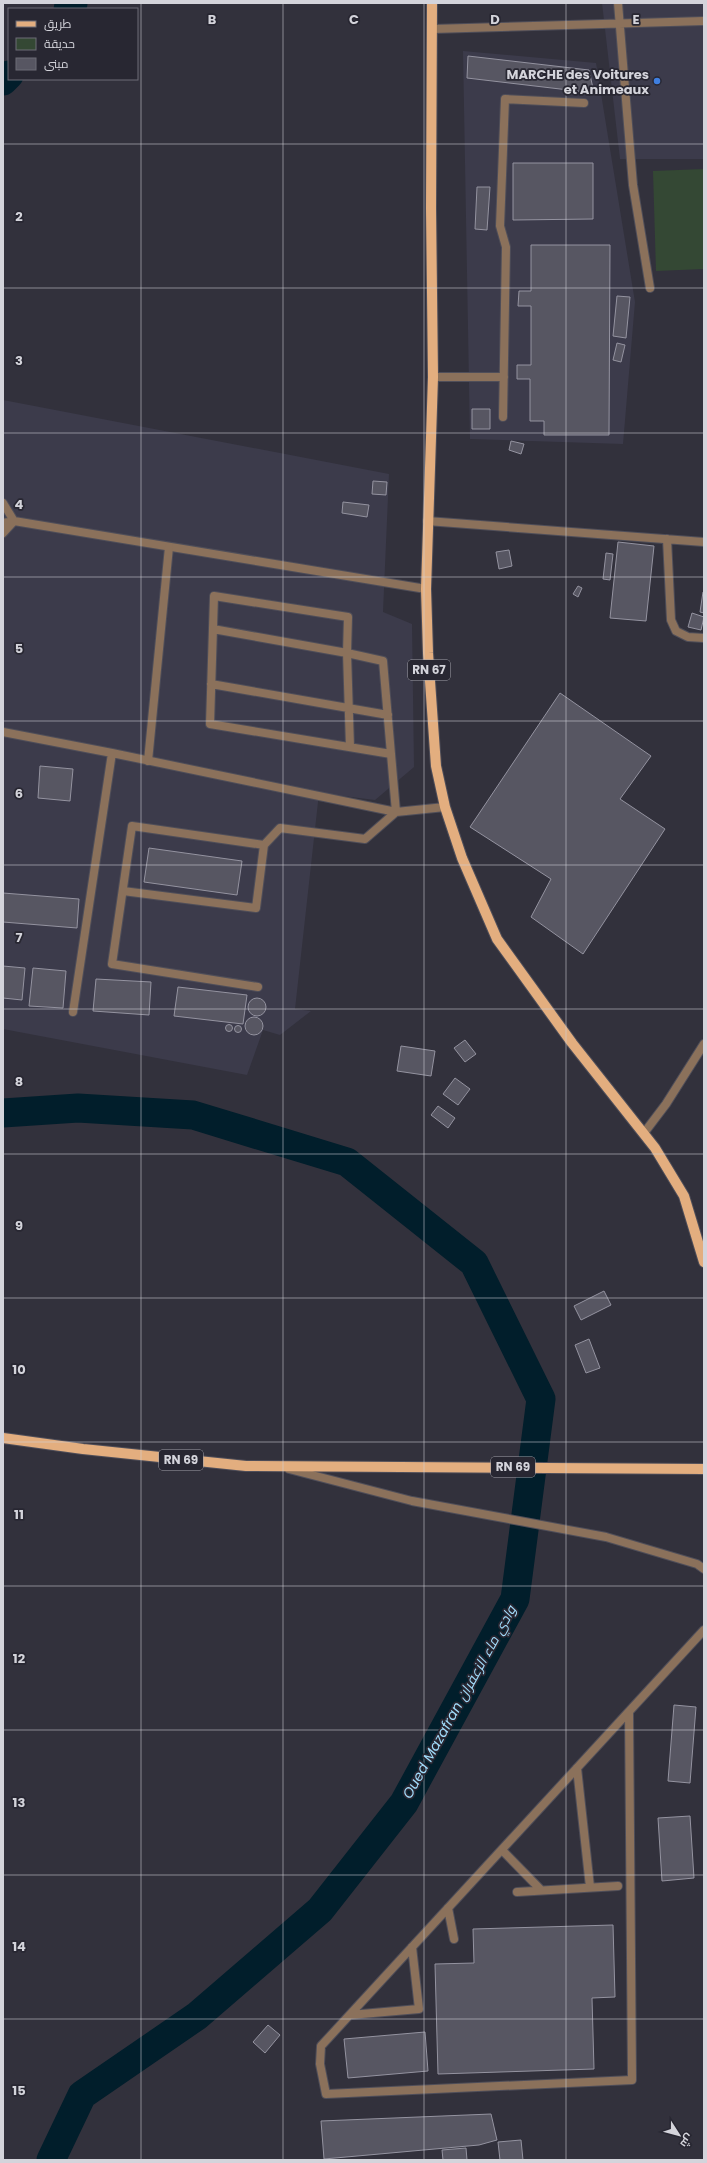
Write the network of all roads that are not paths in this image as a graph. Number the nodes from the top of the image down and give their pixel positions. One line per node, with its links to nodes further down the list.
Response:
1 (432, 3): 5 (main road, RN 67)
2 (618, 3): 4 (street)
3 (704, 21): 4 (street)
4 (620, 25): 5 (street); 7 (street)
5 (432, 30): 8 (main road, RN 67)
6 (584, 103): 9 (street)
7 (650, 288)
8 (433, 377): 9 (street); 13 (main road, RN 67)
9 (504, 377): 10 (street)
10 (503, 417)
11 (3, 503): 12 (street)
12 (14, 521): 14 (street); 15 (street); 18 (street)
13 (427, 521): 16 (street); 19 (main road, RN 67)
14 (3, 523)
15 (3, 533)
16 (667, 539): 17 (street); 21 (street)
17 (704, 542)
18 (169, 547): 19 (street); 30 (street)
19 (426, 589): 31 (main road, RN 67)
20 (213, 629): 22 (street); 22 (street); 23 (street)
21 (704, 638)
22 (347, 653): 24 (street); 25 (street)
23 (211, 684): 24 (street); 27 (street)
24 (349, 708): 25 (street); 27 (street)
25 (388, 715): 29 (street)
26 (3, 732): 28 (street)
27 (350, 747): 29 (street)
28 (112, 753): 30 (street); 36 (street)
29 (391, 754): 32 (street)
30 (148, 761): 32 (street)
31 (444, 807): 32 (street); 38 (main road, RN 67)
32 (396, 812): 33 (street)
33 (264, 846): 34 (street); 34 (street)
34 (123, 891): 35 (street)
35 (258, 987)
36 (73, 1012)
37 (704, 1044): 38 (street)
38 (644, 1133): 39 (main road, RN 67)
39 (704, 1262)
40 (3, 1438): 41 (main road, RN 69)
41 (281, 1466): 42 (main road, RN 69); 43 (street)
42 (704, 1469)
43 (704, 1569)
44 (704, 1630): 45 (street)
45 (629, 1712): 46 (street); 55 (street)
46 (577, 1768): 47 (street); 49 (street)
47 (502, 1850): 50 (street); 52 (street)
48 (618, 1886): 49 (street)
49 (590, 1887): 50 (street)
50 (541, 1890): 51 (street)
51 (517, 1892)
52 (448, 1908): 53 (street); 54 (street)
53 (454, 1939)
54 (412, 1947): 55 (street); 55 (street)
55 (350, 2015)

